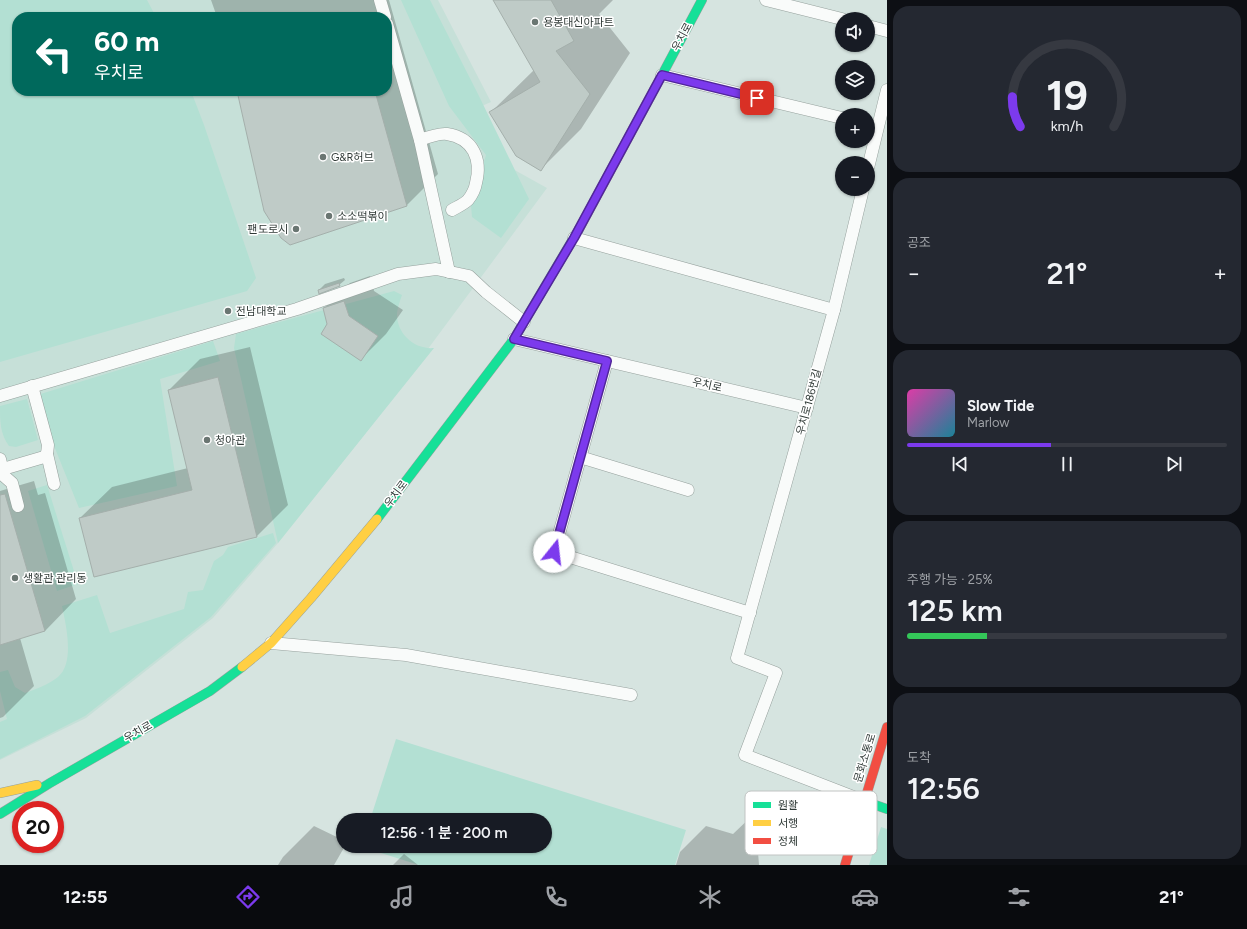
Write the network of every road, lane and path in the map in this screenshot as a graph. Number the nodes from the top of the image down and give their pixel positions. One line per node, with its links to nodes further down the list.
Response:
1 (380, 0): 4 (lane)
2 (702, 0): 9 (main road, 우치로)
3 (766, 0): 5 (lane)
4 (384, 12)
5 (835, 17)
6 (875, 28): 7 (lane)
7 (887, 31)
8 (392, 42): 13 (lane)
9 (662, 75): 11 (lane); 16 (main road, 우치로)
10 (887, 90): 12 (lane)
11 (835, 116)
12 (875, 121)
13 (420, 140): 15 (lane); 17 (lane)
14 (861, 196): 18 (lane, 우치로186번길)
15 (452, 210)
16 (574, 238): 18 (lane); 19 (main road, 우치로)
17 (449, 272): 19 (lane); 22 (lane)
18 (834, 310): 24 (lane, 우치로186번길)
19 (524, 322): 20 (main road, 우치로)
20 (514, 339): 21 (lane, 우치로); 32 (main road, 우치로)
21 (607, 361): 24 (lane, 우치로); 26 (lane)
22 (32, 386): 23 (lane); 25 (lane)
23 (0, 396)
24 (807, 408): 31 (lane, 우치로186번길)
25 (47, 454): 27 (lane); 28 (lane)
26 (580, 456): 29 (lane); 31 (lane)
27 (2, 472): 30 (lane)
28 (54, 484)
29 (688, 490)
30 (18, 506)
31 (750, 613): 36 (lane, 우치로186번길)
32 (271, 643): 33 (lane); 35 (main road, 우치로)
33 (631, 695)
34 (887, 727): 37 (main road, 문화소통로)
35 (50, 783): 38 (main road); 41 (main road, 우치로)
36 (840, 791)
37 (867, 791)
38 (0, 793)
39 (877, 805): 40 (main road)
40 (887, 809)
41 (0, 814)
42 (848, 855): 43 (main road, 문화소통로)
43 (845, 865)

